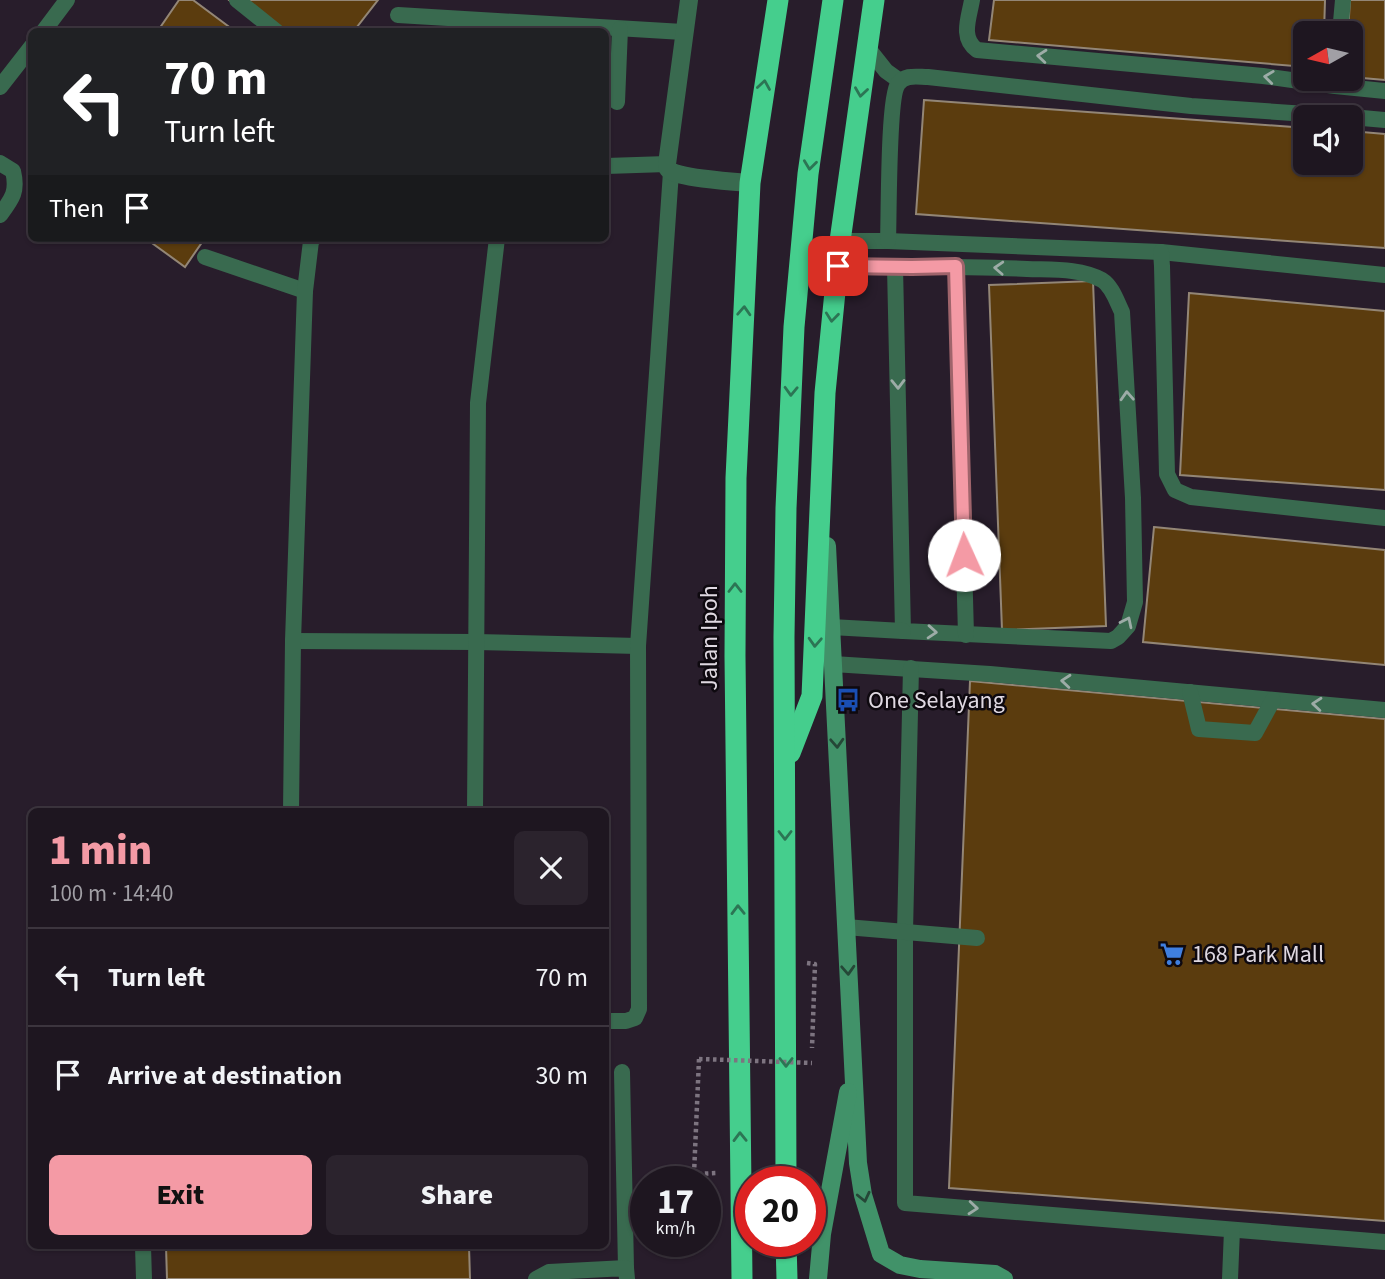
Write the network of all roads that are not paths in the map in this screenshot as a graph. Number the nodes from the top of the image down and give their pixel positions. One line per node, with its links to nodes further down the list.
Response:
1 (66, 0): 11 (lane)
2 (237, 0): 12 (lane)
3 (689, 0): 16 (street)
4 (778, 0): 31 (highway, Jalan Ipoh, one-way to 4)
5 (833, 0): 57 (highway, one-way to 57)
6 (874, 0): 17 (highway)
7 (972, 0): 19 (lane, one-way to 7)
8 (1343, 0): 10 (lane)
9 (398, 15): 13 (lane)
10 (1341, 21)
11 (46, 28)
12 (272, 28)
13 (604, 28)
14 (609, 28): 15 (lane)
15 (620, 29): 16 (lane); 24 (lane)
16 (684, 32): 30 (street)
17 (867, 47): 20 (lane); 33 (highway, one-way to 33)
18 (28, 51): 21 (lane)
19 (1293, 78)
20 (900, 81): 25 (lane); 34 (lane)
21 (0, 87)
22 (1363, 87): 23 (lane)
23 (1385, 91)
24 (617, 102)
25 (1293, 113)
26 (1363, 118): 27 (lane)
27 (1385, 120)
28 (0, 163): 32 (lane)
29 (609, 166): 30 (lane)
30 (669, 168): 31 (street); 51 (lane)
31 (750, 183): 74 (highway, Jalan Ipoh, one-way to 31)
32 (0, 215)
33 (840, 241): 34 (lane); 39 (highway)
34 (888, 241): 37 (lane)
35 (311, 242): 43 (lane)
36 (497, 242): 50 (lane)
37 (1161, 252): 42 (lane); 45 (lane)
38 (205, 257): 43 (lane)
39 (838, 266): 41 (lane); 44 (highway, one-way to 44)
40 (956, 266): 41 (lane); 48 (lane); 48 (lane, one-way to 40)
41 (895, 267): 47 (lane, one-way to 47)
42 (1385, 275)
43 (305, 291): 49 (lane)
44 (822, 455): 46 (street); 57 (highway, one-way to 57)
45 (1385, 518)
46 (831, 628): 47 (lane); 52 (street)
47 (902, 631): 48 (lane, one-way to 48)
48 (966, 635)
49 (293, 640): 50 (lane); 58 (lane)
50 (476, 642): 51 (lane); 59 (lane)
51 (638, 646): 63 (lane)
52 (833, 664): 53 (lane); 60 (street, one-way to 60)
53 (911, 668): 54 (lane, one-way to 53); 61 (lane)
54 (1190, 692): 55 (lane); 55 (lane)
55 (1273, 701): 56 (lane, one-way to 55)
56 (1385, 710)
57 (785, 766): 66 (highway, one-way to 66)
58 (291, 808)
59 (475, 808)
60 (846, 927): 61 (lane); 64 (street, one-way to 64)
61 (905, 932): 62 (lane); 67 (lane, one-way to 67)
62 (977, 938)
63 (609, 1021)
64 (853, 1061): 76 (street); 77 (street, one-way to 77)
65 (622, 1072): 71 (lane)
66 (786, 1166)
67 (1233, 1230): 68 (lane); 78 (lane)
68 (1385, 1242)
69 (143, 1249): 72 (lane)
70 (786, 1257): 75 (highway)
71 (627, 1274): 73 (lane)
72 (144, 1279)
73 (536, 1279)
74 (742, 1279)
75 (787, 1279)
76 (818, 1279)
77 (1004, 1279)
78 (1230, 1279)

